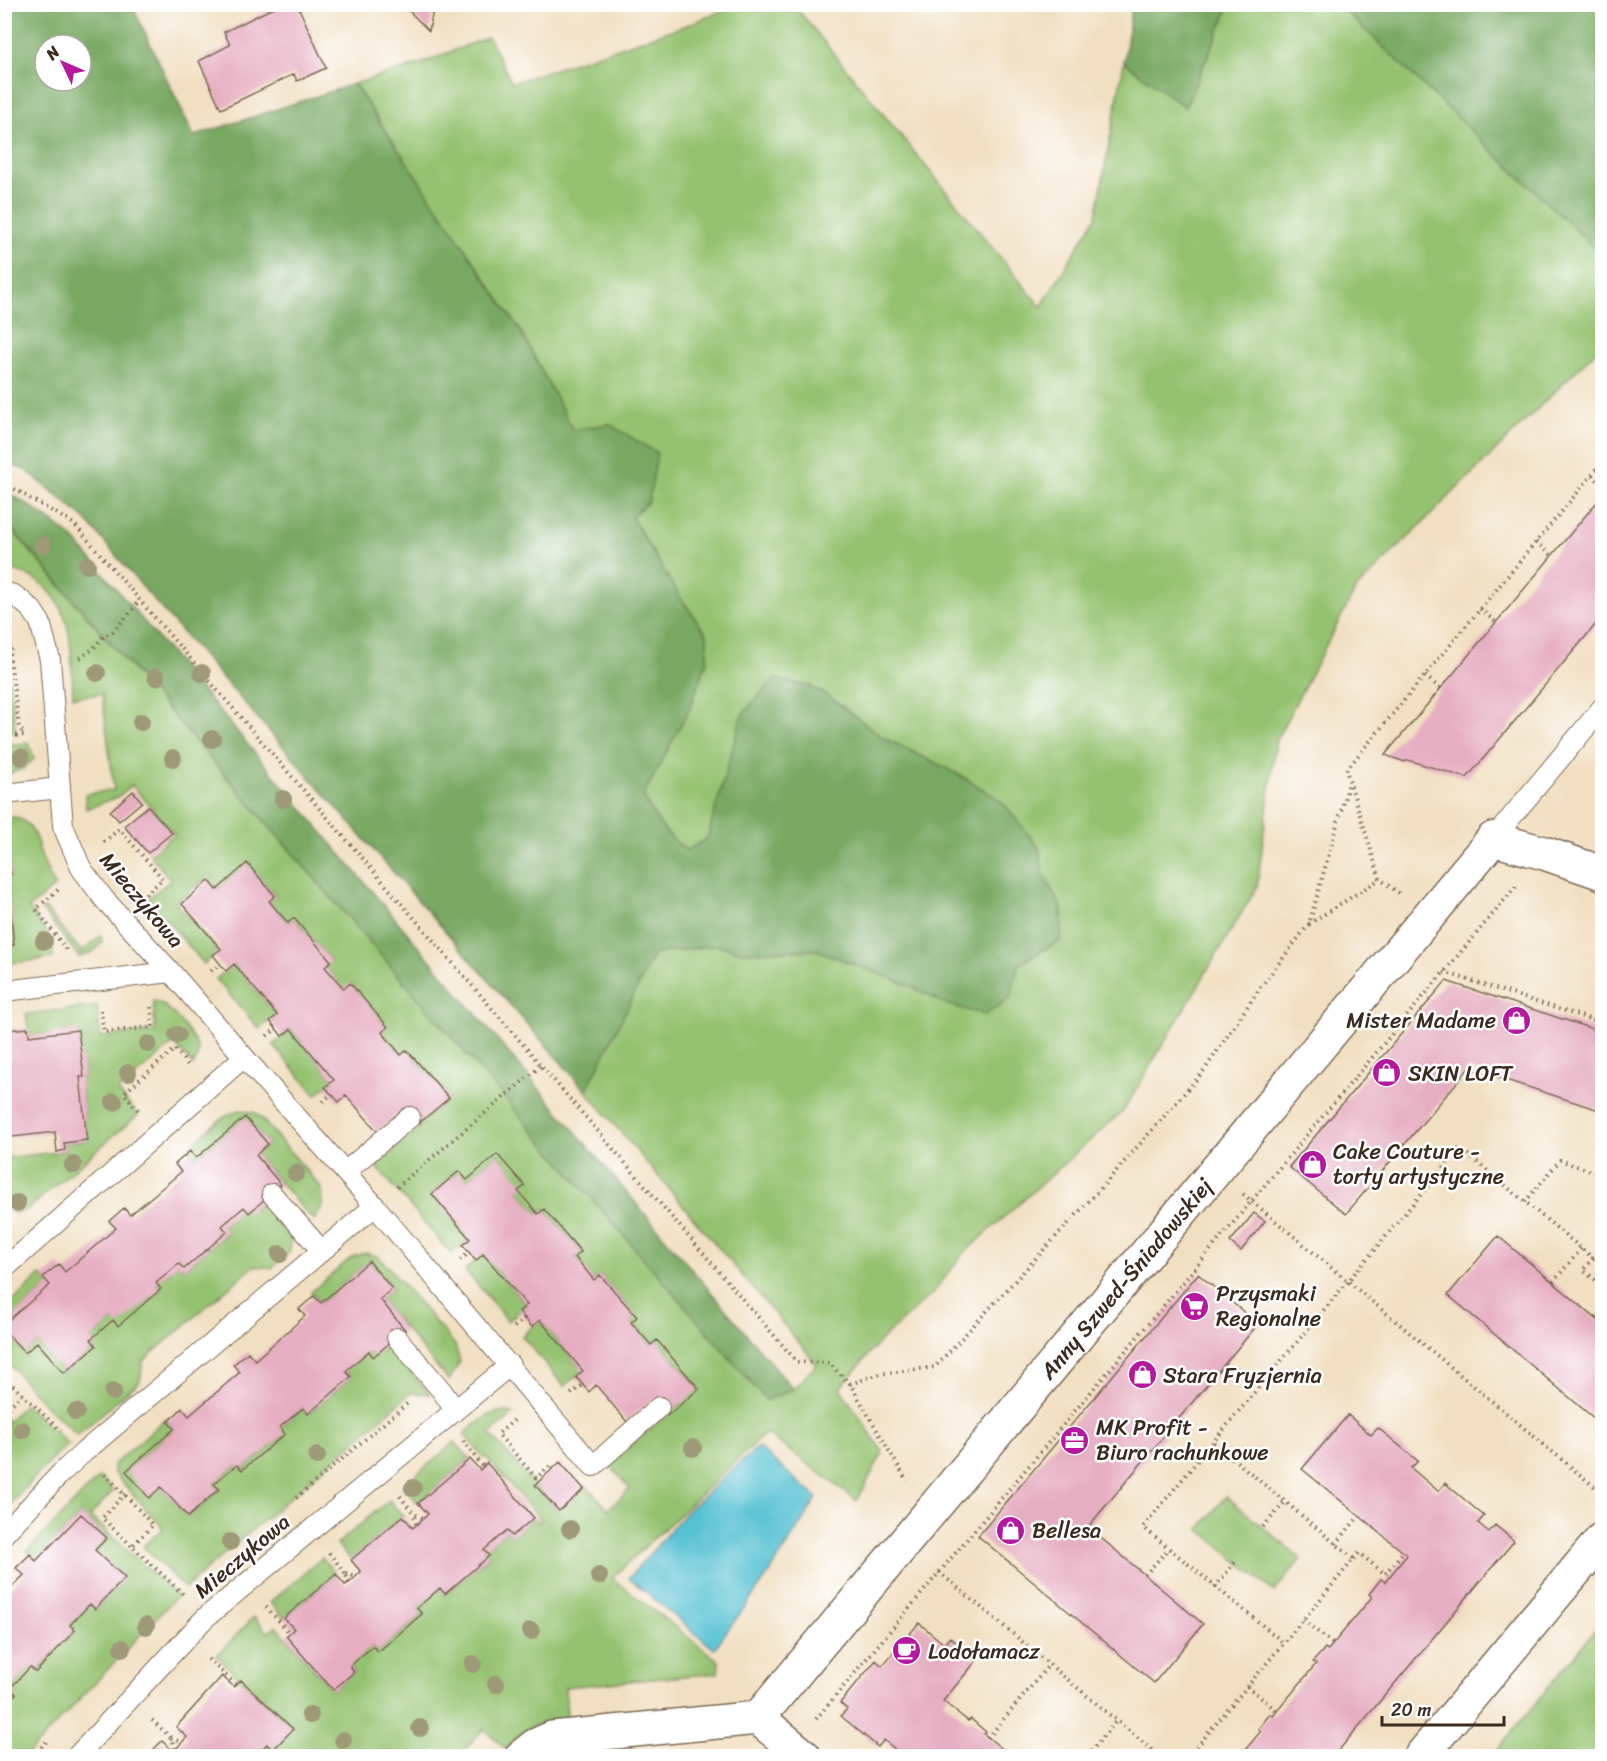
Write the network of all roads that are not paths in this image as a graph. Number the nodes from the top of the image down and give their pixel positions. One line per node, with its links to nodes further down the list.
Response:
1 (4, 592): 3 (lane, Mieczykowa)
2 (1602, 708): 5 (lane, Anny Szwed-Śniadowskiej)
3 (60, 788): 4 (lane); 7 (lane, Mieczykowa)
4 (4, 794)
5 (1493, 839): 6 (street); 22 (street, Anny Szwed-Śniadowskiej)
6 (1602, 873)
7 (171, 972): 8 (lane, Mieczykowa); 9 (lane, Mieczykowa)
8 (4, 991)
9 (244, 1058): 11 (lane, Mieczykowa); 15 (lane)
10 (410, 1117): 11 (lane)
11 (345, 1172): 13 (lane, Mieczykowa)
12 (272, 1194): 14 (lane)
13 (375, 1206): 14 (lane); 17 (lane, Mieczykowa)
14 (322, 1251): 20 (lane)
15 (8, 1258)
16 (397, 1338): 19 (lane)
17 (510, 1365): 18 (lane, Mieczykowa); 19 (lane, Mieczykowa)
18 (659, 1407)
19 (455, 1410): 24 (lane, Mieczykowa)
20 (4, 1534)
21 (1602, 1539): 26 (street)
22 (758, 1718): 23 (street); 25 (street)
23 (798, 1752)
24 (77, 1756)
25 (522, 1756)
26 (1421, 1756)

